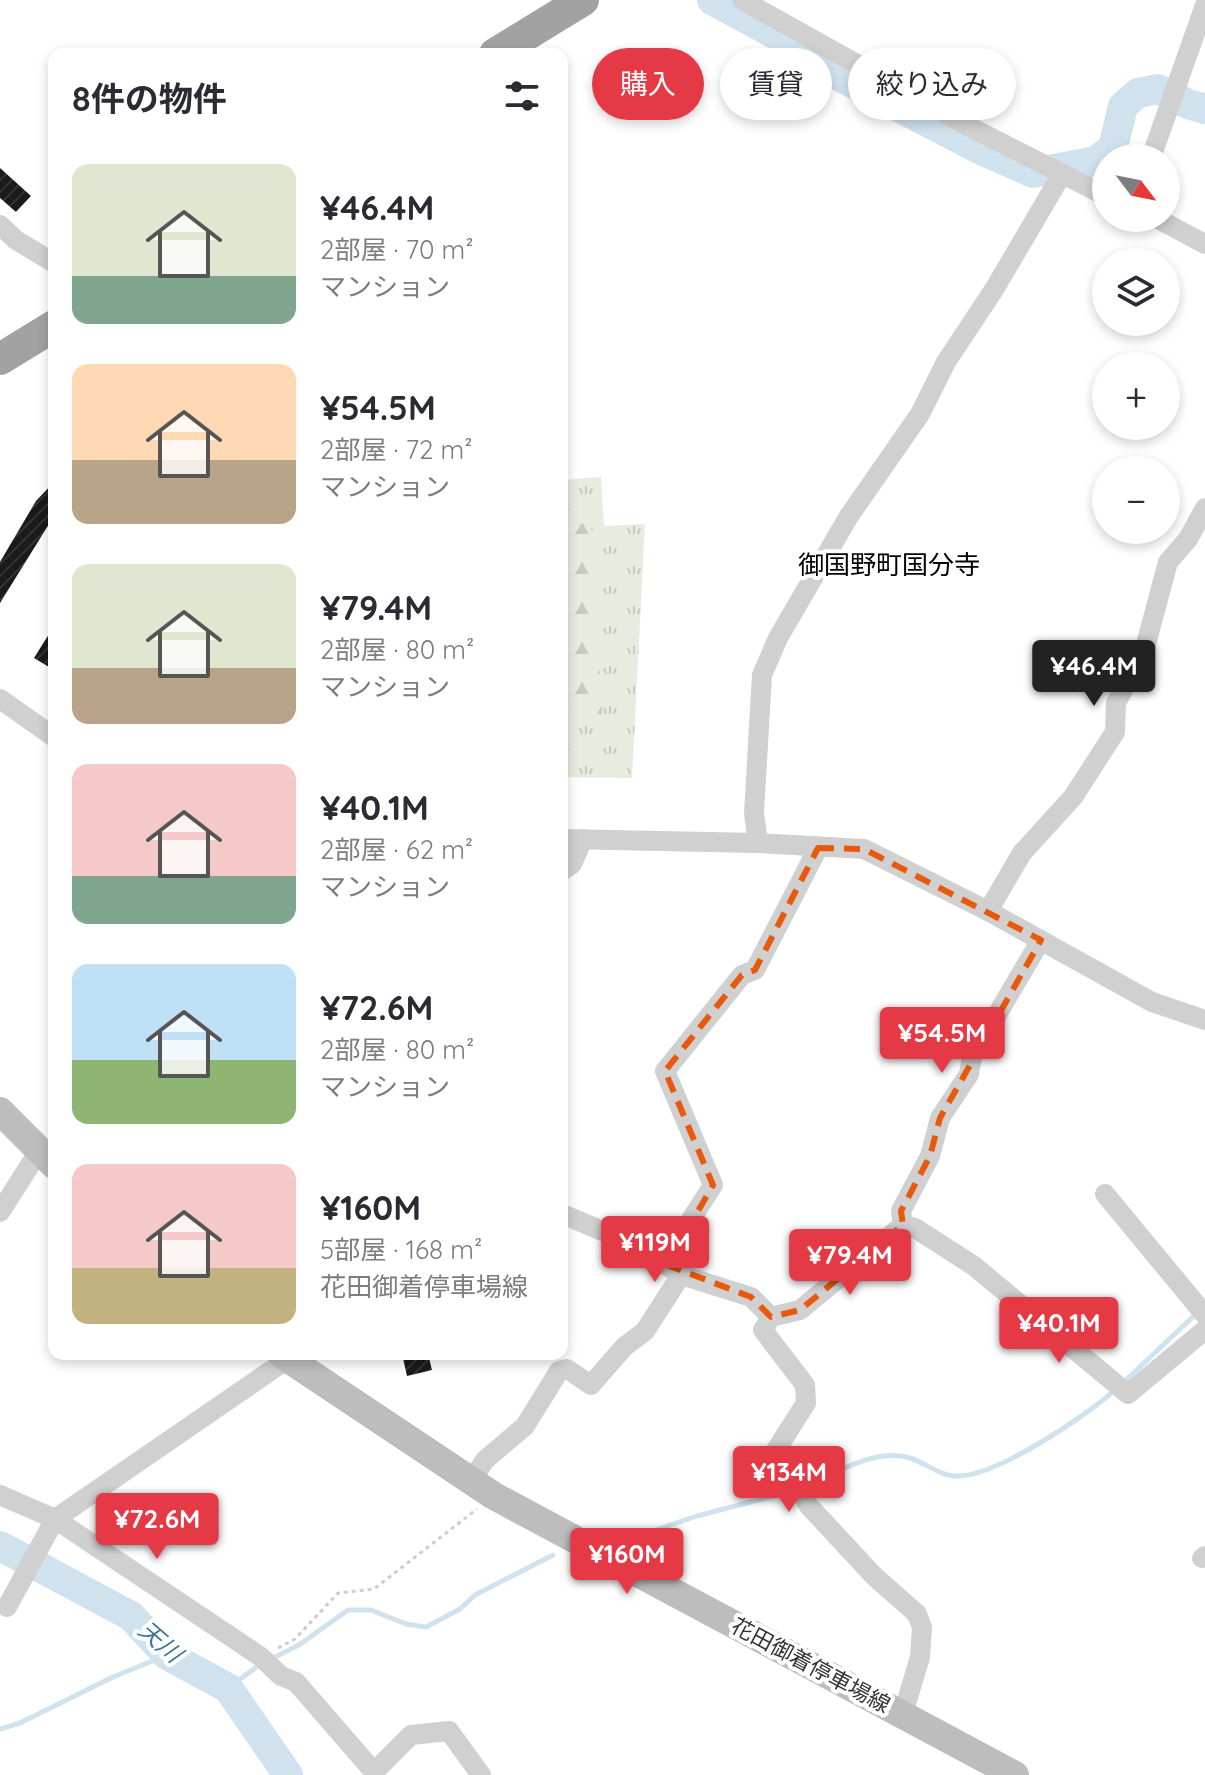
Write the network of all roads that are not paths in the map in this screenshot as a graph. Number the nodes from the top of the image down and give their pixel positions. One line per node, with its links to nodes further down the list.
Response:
1 (583, 0): 4 (highway)
2 (742, 0): 6 (street)
3 (1205, 5): 5 (street)
4 (505, 48)
5 (1156, 144)
6 (1062, 174): 7 (street); 19 (street)
7 (1092, 189)
8 (0, 225): 11 (street)
9 (1180, 231): 10 (street)
10 (1205, 244)
11 (48, 259)
12 (48, 330): 13 (highway)
13 (0, 359)
14 (1205, 508): 22 (street)
15 (0, 699): 16 (street)
16 (48, 733)
17 (568, 839): 18 (street)
18 (583, 839): 19 (street); 21 (street)
19 (758, 843): 20 (street)
20 (818, 848): 22 (street); 31 (street)
21 (568, 867)
22 (988, 911): 23 (street)
23 (1041, 940): 24 (street); 30 (street)
24 (1205, 1020)
25 (0, 1111): 26 (main road)
26 (46, 1158): 28 (street)
27 (1105, 1194): 32 (street)
28 (0, 1212)
29 (568, 1217): 31 (street)
30 (903, 1225): 33 (street); 34 (street)
31 (674, 1270): 33 (street); 37 (street)
32 (1205, 1315)
33 (771, 1317): 41 (street)
34 (1205, 1330)
35 (282, 1360): 39 (street)
36 (294, 1360): 37 (main road, 花田御着停車場線)
37 (483, 1488): 41 (main road, 花田御着停車場線)
38 (0, 1495): 39 (street)
39 (55, 1519): 40 (street); 42 (street)
40 (7, 1607)
41 (903, 1714): 44 (main road, 花田御着停車場線)
42 (376, 1774): 43 (street)
43 (481, 1775)
44 (1015, 1775)

